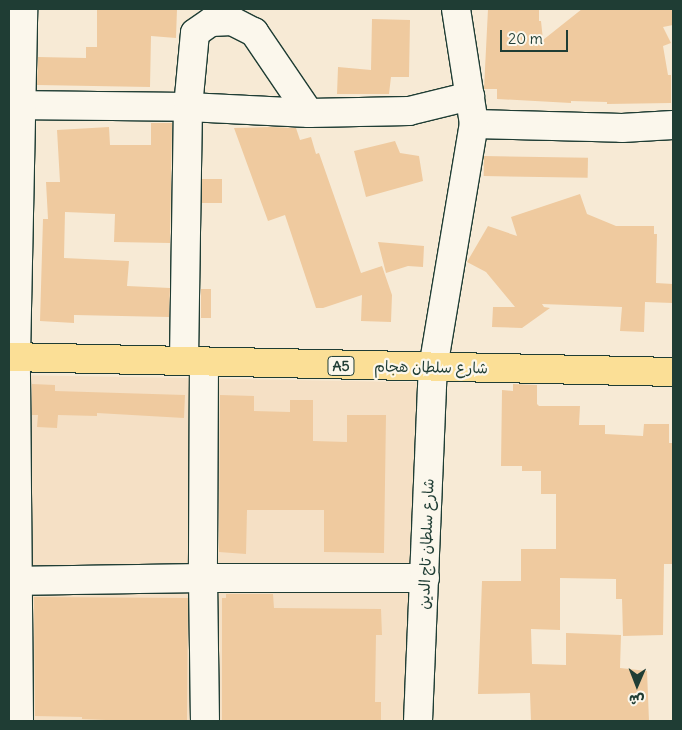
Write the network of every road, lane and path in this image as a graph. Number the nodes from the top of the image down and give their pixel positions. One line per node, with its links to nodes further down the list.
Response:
1 (23, 9): 4 (street)
2 (456, 9): 3 (street, شارع سلطان تاج الدين)
3 (470, 96): 6 (street); 7 (street, شارع سلطان تاج الدين)
4 (15, 105): 5 (street); 9 (street)
5 (188, 107): 6 (street); 6 (street); 10 (street)
6 (309, 112)
7 (474, 124): 8 (street); 11 (street, شارع سلطان تاج الدين)
8 (673, 126)
9 (12, 357): 10 (highway, شارع سلطان هجام / A5); 15 (street)
10 (194, 361): 11 (highway, شارع سلطان هجام / A5); 13 (street)
11 (433, 368): 12 (highway, شارع سلطان هجام / A5); 14 (street, شارع سلطان تاج الدين)
12 (673, 372)
13 (203, 578): 14 (street); 15 (street); 17 (street)
14 (425, 578): 18 (street, شارع سلطان تاج الدين)
15 (14, 581): 16 (street)
16 (19, 721)
17 (205, 721)
18 (418, 721)

